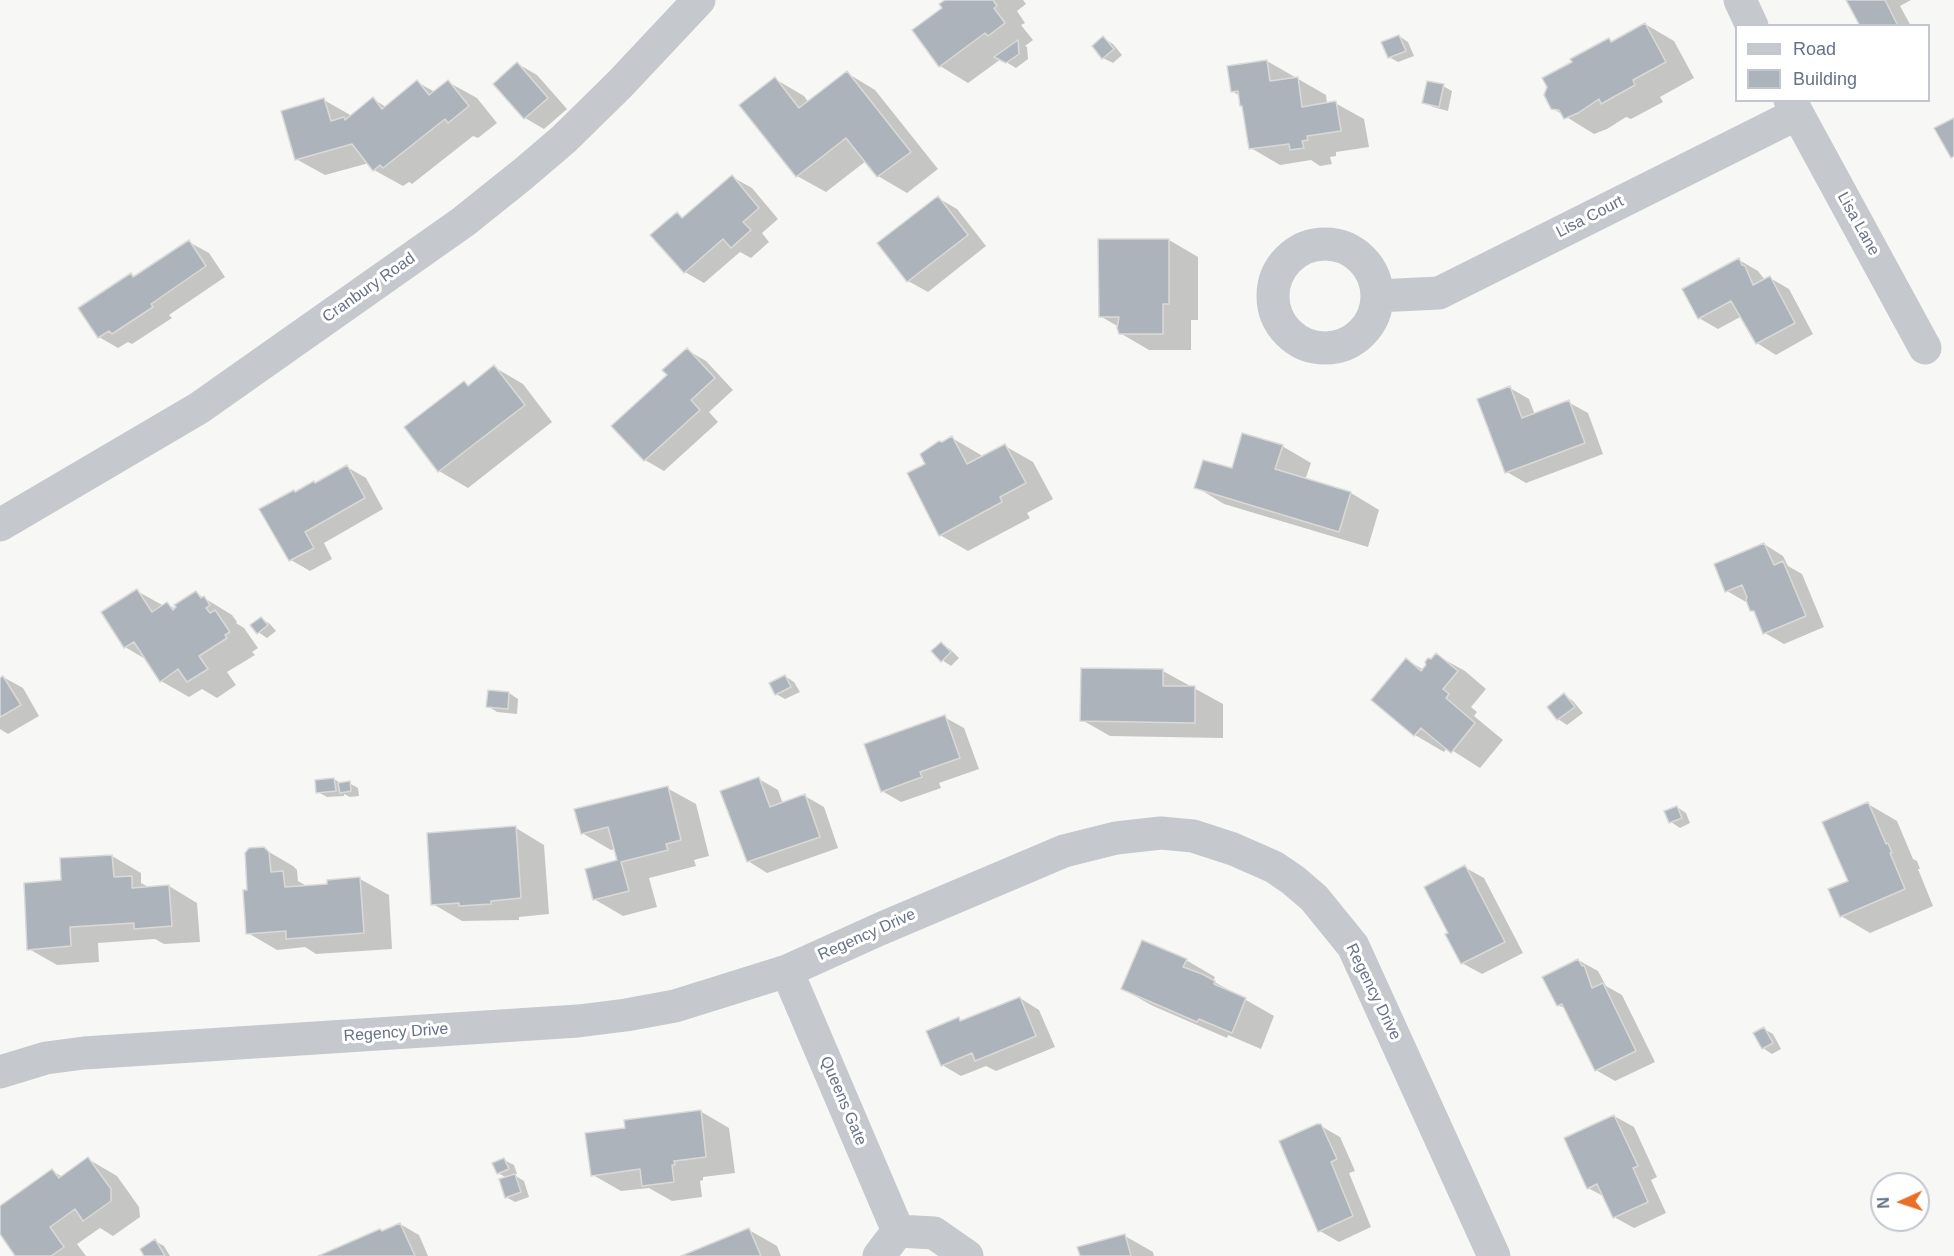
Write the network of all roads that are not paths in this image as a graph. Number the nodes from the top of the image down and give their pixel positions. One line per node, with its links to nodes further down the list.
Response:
1 (699, 0): 7 (street, Cranbury Road)
2 (1740, 0): 3 (street)
3 (1751, 24)
4 (1794, 107): 5 (street, Lisa Court); 6 (street, Lisa Lane)
5 (1377, 296)
6 (1925, 348)
7 (0, 525)
8 (787, 971): 9 (street, Regency Drive); 10 (street, Queens Gate); 12 (street, Regency Drive)
9 (0, 1072)
10 (889, 1244): 11 (street, Queens Gate)
11 (967, 1256)
12 (1494, 1256)

